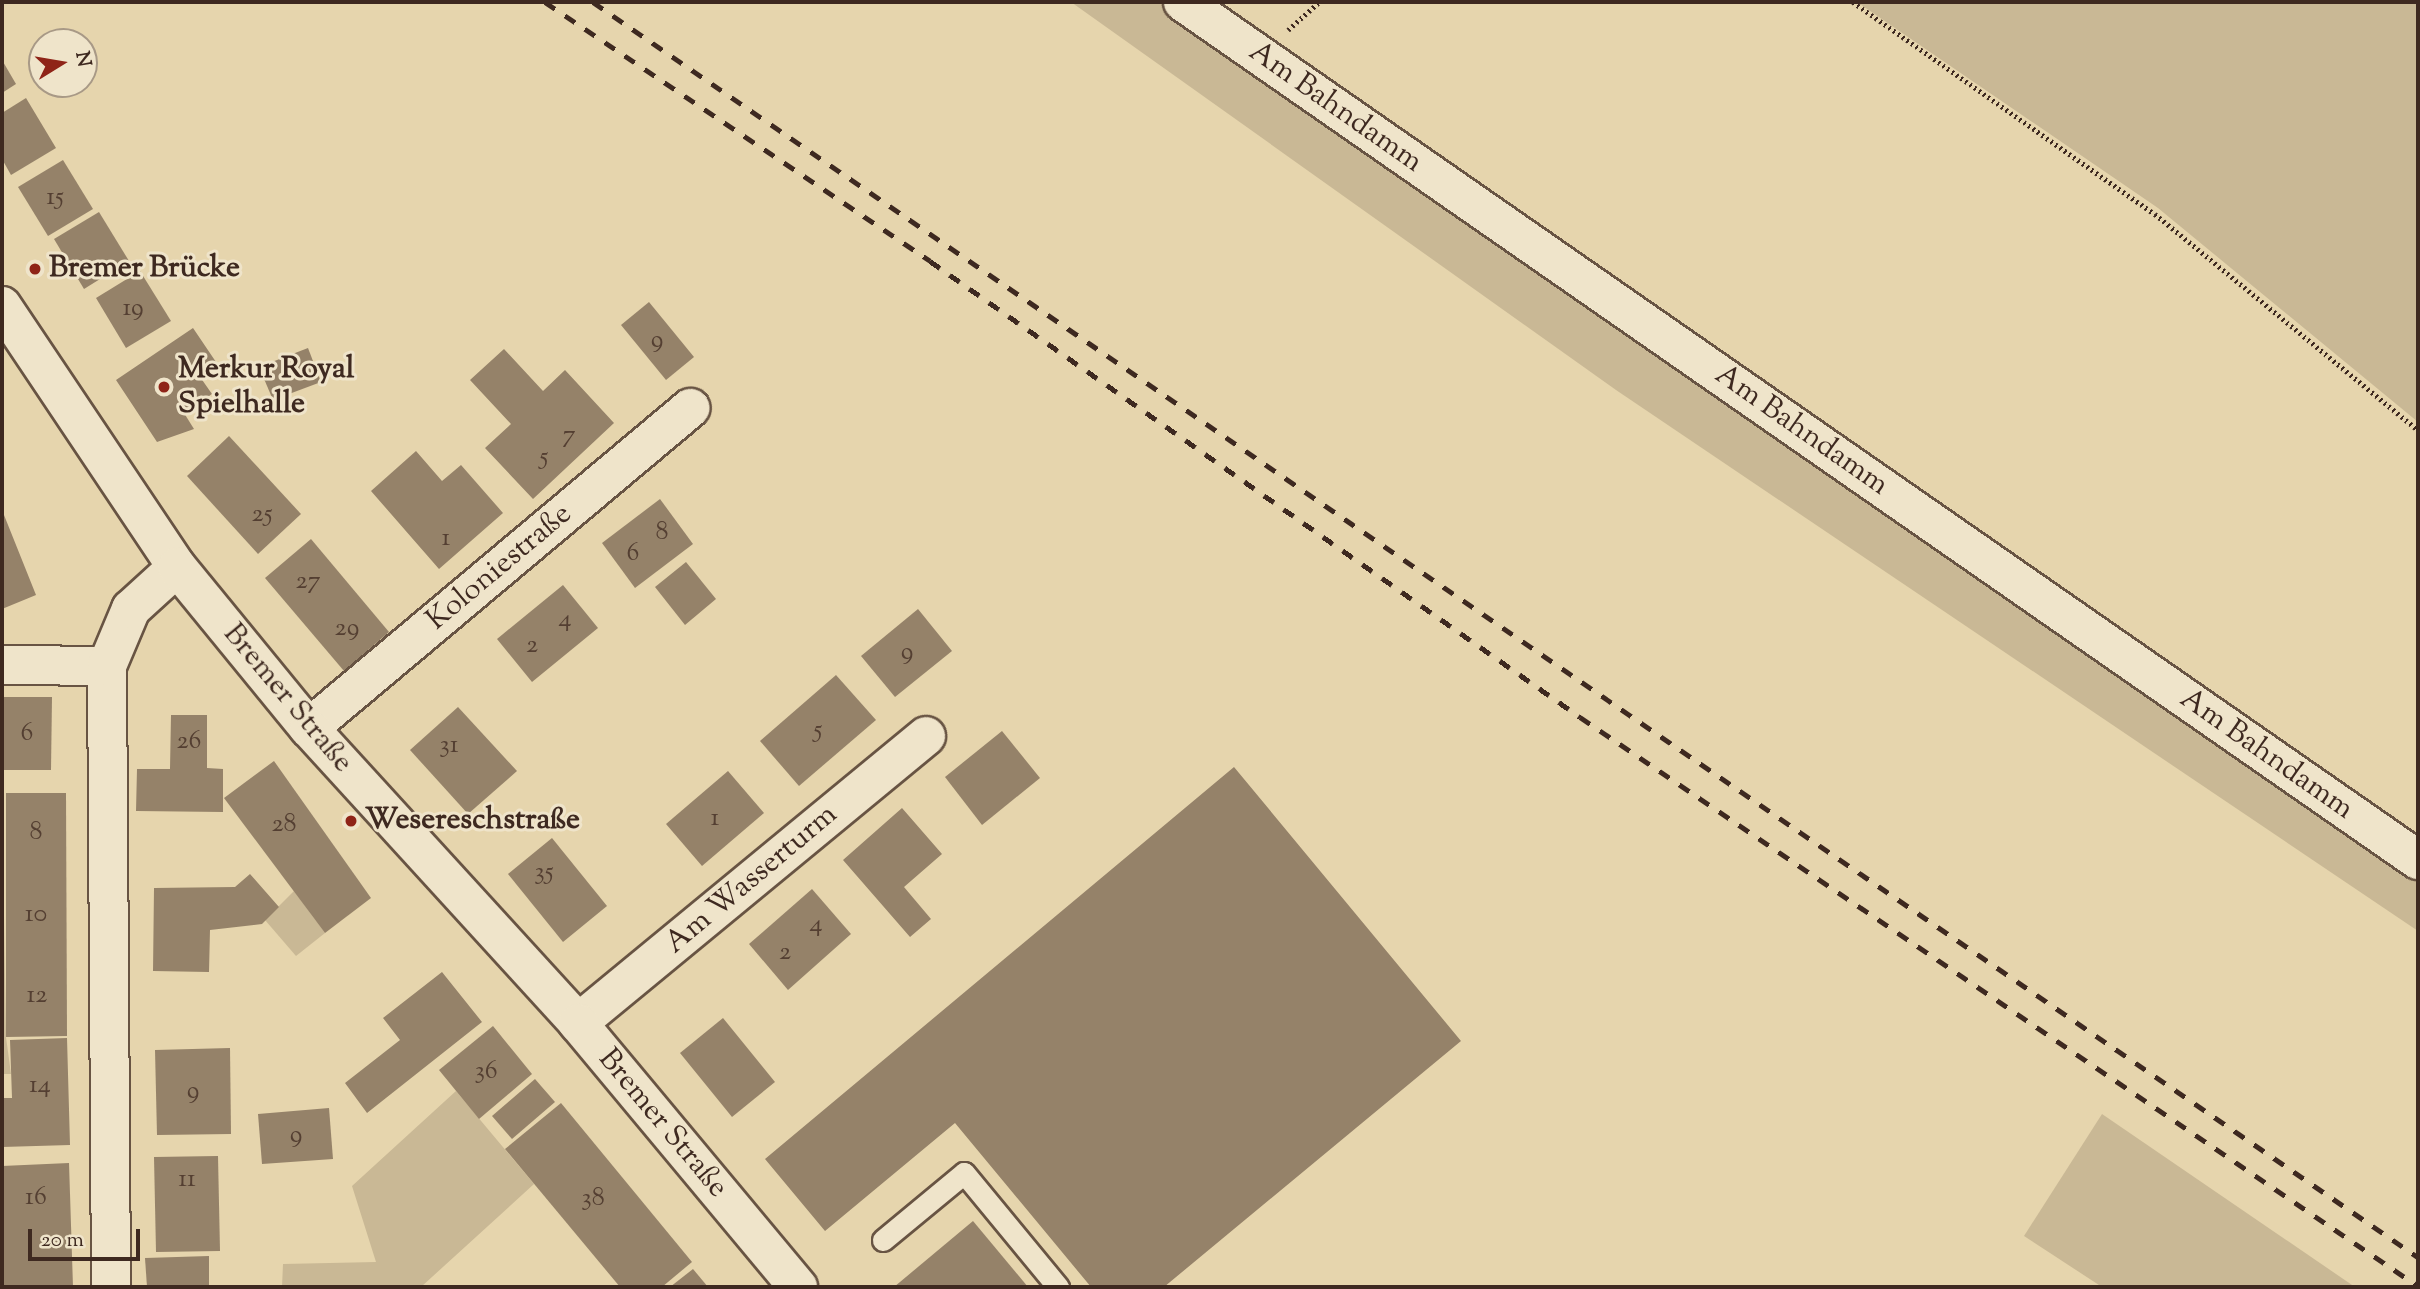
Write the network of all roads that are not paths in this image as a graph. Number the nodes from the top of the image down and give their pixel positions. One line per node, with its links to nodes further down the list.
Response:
1 (1183, 2): 9 (street, Am Bahndamm)
2 (2, 306): 4 (street, Bremer Straße)
3 (690, 408): 7 (street, Koloniestraße)
4 (177, 567): 6 (street); 7 (street, Bremer Straße)
5 (2, 665): 6 (street)
6 (107, 666): 12 (street)
7 (309, 728): 10 (street, Bremer Straße)
8 (926, 736): 10 (street, Am Wasserturm)
9 (2418, 860)
10 (578, 1023): 13 (street, Bremer Straße)
11 (883, 1240): 14 (lane)
12 (111, 1287)
13 (798, 1287)
14 (1058, 1287)

